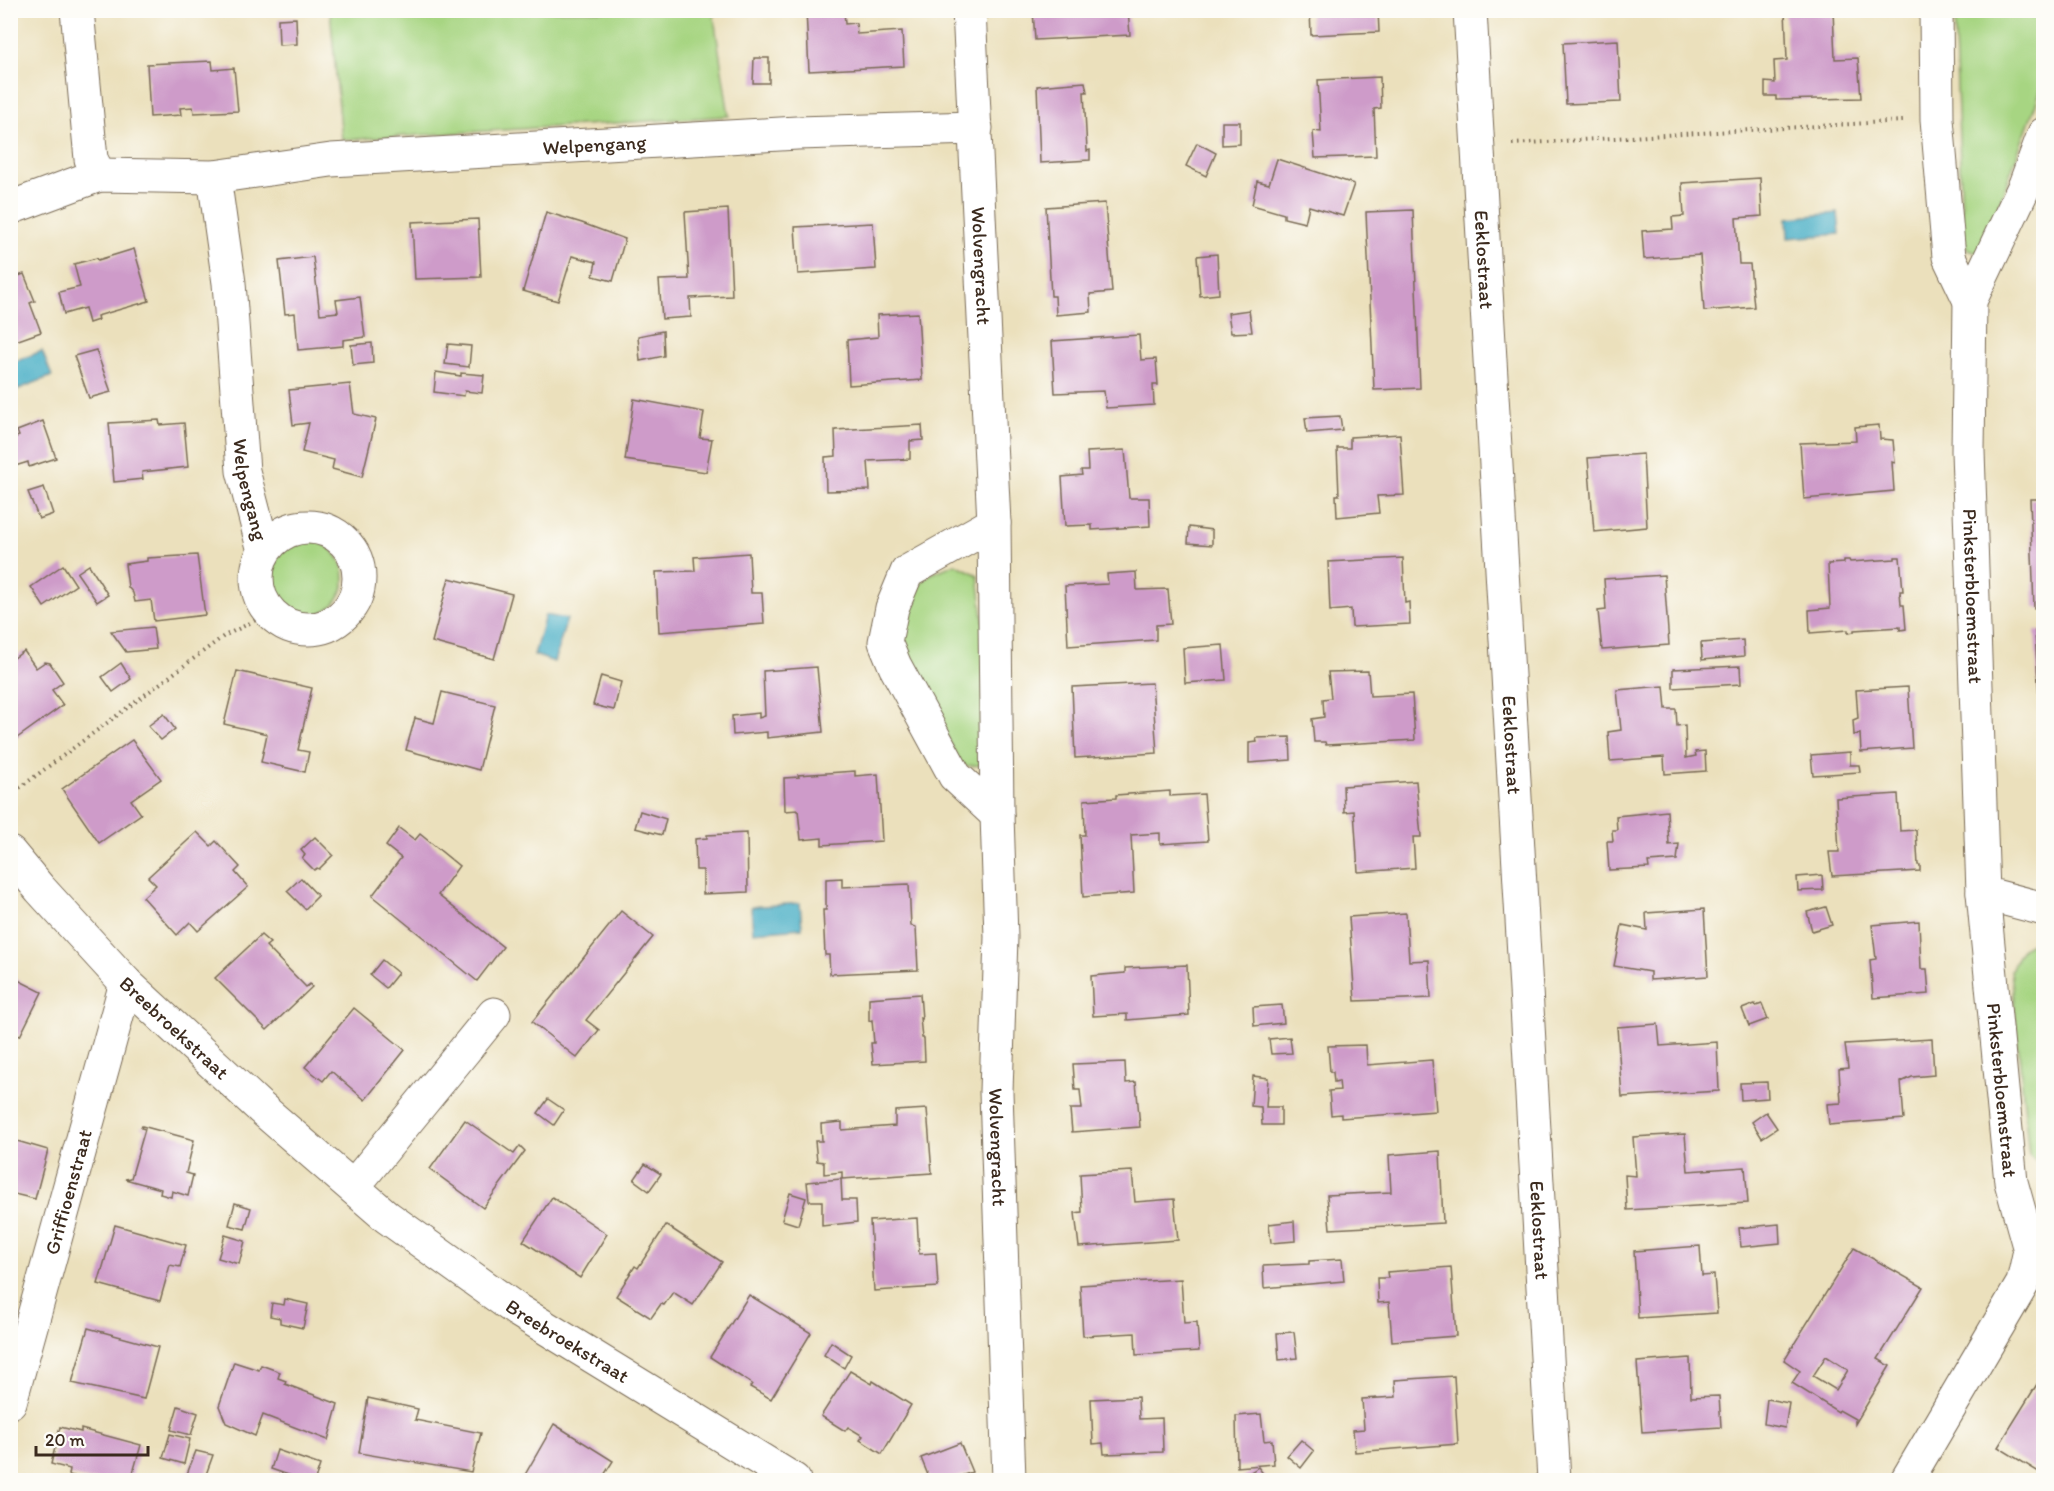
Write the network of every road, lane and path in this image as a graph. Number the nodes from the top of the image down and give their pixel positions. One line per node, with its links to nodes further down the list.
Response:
1 (77, 10): 9 (street)
2 (969, 10): 6 (street, Wolvengracht)
3 (1470, 10): 8 (street, Eeklostraat)
4 (1936, 10): 5 (street, Pinksterbloemstraat)
5 (1937, 119): 8 (path); 12 (street, Pinksterbloemstraat)
6 (976, 128): 10 (street, Welpengang); 13 (street, Wolvengracht)
7 (2043, 134): 12 (street, Pinksterbloemstraat)
8 (1478, 146): 30 (street, Eeklostraat)
9 (99, 175): 10 (street, Welpengang); 11 (street, Welpengang)
10 (214, 177): 14 (street, Welpengang)
11 (10, 208)
12 (1970, 301): 20 (street, Pinksterbloemstraat)
13 (994, 523): 17 (street, Wolvengracht); 17 (street)
14 (264, 551): 15 (street, Welpengang); 15 (street, Welpengang)
15 (270, 613): 16 (path)
16 (10, 795)
17 (997, 815): 29 (street, Wolvengracht)
18 (10, 853): 19 (street, Breebroekstraat)
19 (25, 883): 22 (street, Breebroekstraat)
20 (1983, 893): 21 (street); 25 (street, Pinksterbloemstraat)
21 (2043, 909)
22 (126, 983): 24 (street, Breebroekstraat); 27 (street, Griffioenstraat)
23 (494, 1014): 24 (street)
24 (353, 1187): 28 (street, Breebroekstraat)
25 (2037, 1240): 26 (street, Pinksterbloemstraat)
26 (2033, 1291): 31 (street, Pinksterbloemstraat)
27 (10, 1402)
28 (794, 1480)
29 (1009, 1480)
30 (1554, 1480)
31 (1907, 1480)

